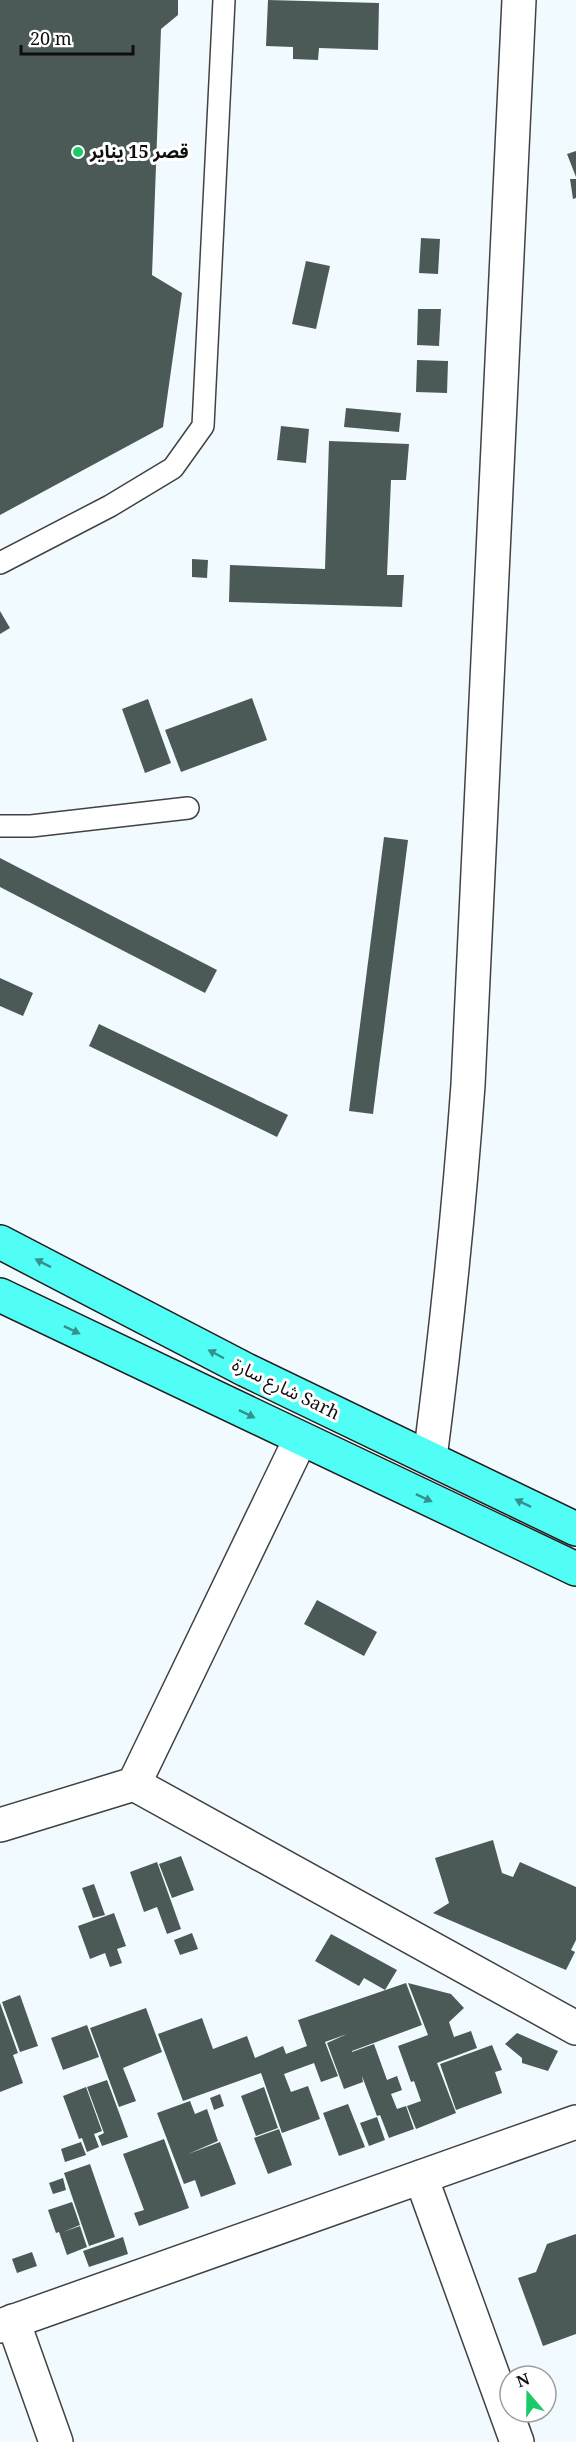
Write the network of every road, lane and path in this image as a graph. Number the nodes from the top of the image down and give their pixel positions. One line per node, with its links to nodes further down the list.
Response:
1 (224, 0): 3 (lane)
2 (519, 0): 9 (street)
3 (0, 563)
4 (188, 808): 5 (lane)
5 (0, 826)
6 (0, 1242): 9 (highway, شارع سارة Sarh, one-way to 6)
7 (0, 1295): 8 (highway, one-way to 8)
8 (300, 1440): 11 (highway, one-way to 11); 12 (street)
9 (430, 1458): 10 (highway, شارع سارة Sarh, one-way to 9)
10 (576, 1529)
11 (576, 1569)
12 (134, 1784): 13 (street); 14 (street)
13 (0, 1825)
14 (576, 2028)
15 (576, 2122): 16 (street)
16 (421, 2177): 17 (street); 19 (street)
17 (6, 2323): 18 (street)
18 (56, 2442)
19 (517, 2442)

